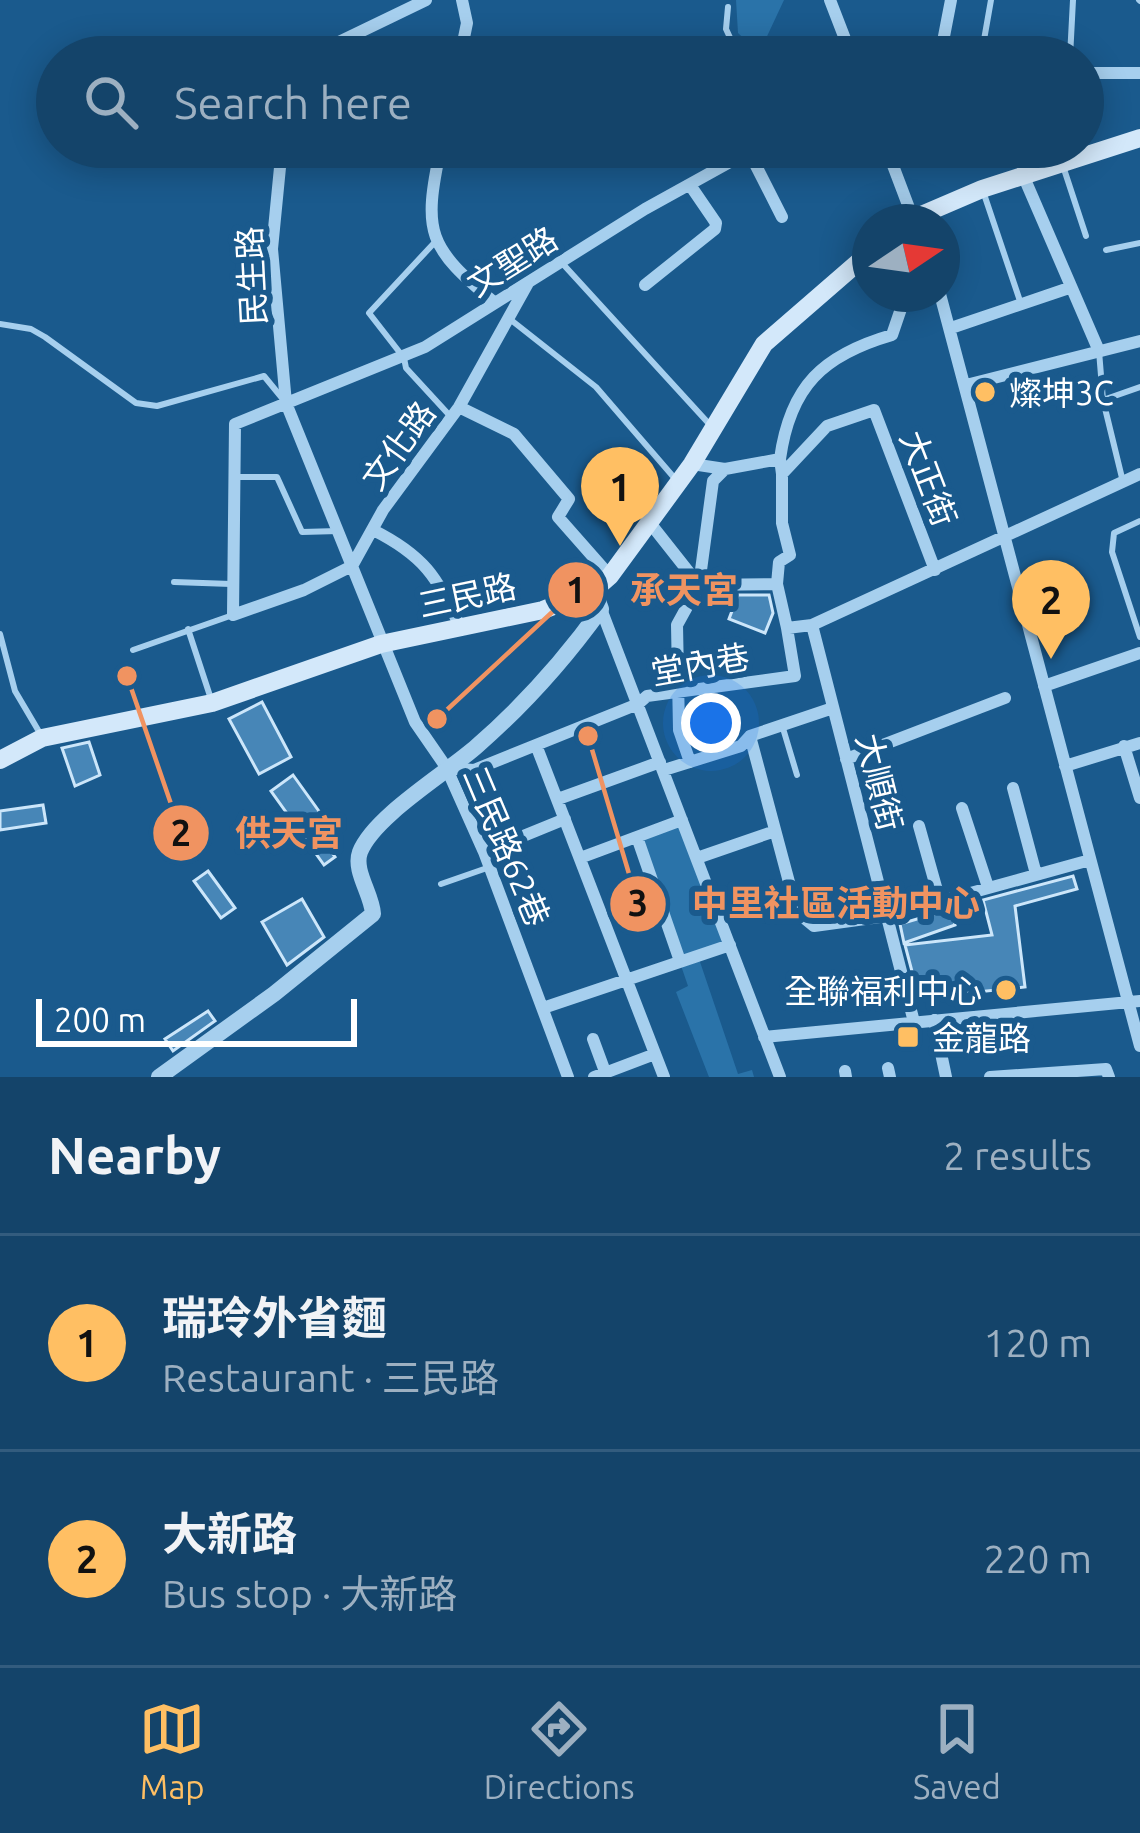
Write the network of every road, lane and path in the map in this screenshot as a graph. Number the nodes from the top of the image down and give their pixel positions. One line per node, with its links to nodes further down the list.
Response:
1 (426, 0): 8 (street)
2 (462, 0): 9 (street)
3 (830, 0): 11 (street)
4 (951, 0): 12 (street)
5 (991, 0): 13 (lane)
6 (1073, 0): 14 (lane)
7 (728, 7): 10 (lane)
8 (351, 36)
9 (464, 36)
10 (729, 36)
11 (844, 36)
12 (944, 36)
13 (985, 36)
14 (1071, 36)
15 (1140, 73): 16 (street)
16 (1104, 74)
17 (1140, 138): 18 (main road)
18 (1104, 150)
19 (280, 168): 54 (street, 民生路)
20 (436, 168): 33 (street)
21 (720, 168): 27 (street, 文聖路)
22 (761, 168): 31 (street)
23 (893, 168): 29 (street)
24 (1047, 168): 26 (main road)
25 (1064, 168): 32 (lane)
26 (1023, 176): 28 (main road); 40 (street)
27 (690, 185): 36 (street, 文聖路); 39 (street)
28 (982, 190): 30 (main road); 42 (lane)
29 (905, 204)
30 (948, 204)
31 (782, 217)
32 (1086, 236)
33 (435, 242): 41 (street); 50 (lane)
34 (1140, 243): 35 (lane)
35 (1106, 250)
36 (561, 262): 38 (street, 文聖路); 56 (lane)
37 (852, 268): 56 (main road, 三民路)
38 (528, 282): 41 (street, 文聖路); 45 (street, 文化路)
39 (645, 285)
40 (1069, 288): 42 (street); 49 (street)
41 (495, 303): 50 (street, 文聖路)
42 (1021, 304): 47 (street)
43 (900, 312): 57 (street)
44 (946, 312): 47 (street)
45 (508, 317): 55 (street, 文化路); 64 (lane)
46 (0, 324): 54 (lane)
47 (951, 328): 51 (street)
48 (1140, 341): 49 (street)
49 (1099, 351): 51 (street); 53 (lane)
50 (404, 358): 54 (street, 文聖路); 55 (lane)
51 (966, 385): 69 (street)
52 (1140, 387): 53 (lane)
53 (1103, 400): 63 (lane)
54 (286, 403): 62 (street, 文聖路); 68 (street, 民生路)
55 (455, 412): 67 (street, 文化路); 72 (street)
56 (714, 428): 58 (main road, 三民路)
57 (780, 458): 59 (street); 60 (street)
58 (692, 464): 59 (street); 64 (main road, 三民路)
59 (725, 469): 76 (street)
60 (782, 474): 71 (street, 大正街); 75 (street)
61 (1140, 474): 63 (street)
62 (233, 477): 68 (lane); 74 (street)
63 (1123, 482): 69 (street)
64 (679, 483): 66 (main road, 三民路)
65 (1140, 521): 84 (lane)
66 (650, 523): 72 (main road, 三民路); 76 (street)
67 (373, 530): 70 (street, 文化路); 80 (street)
68 (338, 531): 70 (street, 民生路)
69 (1005, 534): 71 (street); 88 (street)
70 (352, 566): 78 (street); 85 (street)
71 (935, 570): 79 (street)
72 (610, 576): 77 (main road, 三民路)
73 (174, 582): 74 (lane)
74 (235, 584): 78 (street)
75 (777, 584): 76 (street); 81 (street)
76 (699, 585): 89 (street)
77 (598, 599): 80 (main road, 三民路); 92 (street); 105 (street)
78 (233, 615): 82 (lane)
79 (812, 625): 81 (street); 93 (street, 大順街)
80 (460, 627): 85 (main road, 三民路)
81 (787, 628): 89 (street, 堂內巷)
82 (188, 629): 86 (lane); 91 (lane)
83 (0, 634): 96 (lane)
84 (1140, 637)
85 (381, 644): 91 (main road, 三民路); 105 (street, 三民路62巷)
86 (133, 650)
87 (1140, 653): 88 (street)
88 (1044, 686): 104 (street)
89 (678, 690): 92 (street, 堂內巷); 102 (street)
90 (1005, 698): 100 (street)
91 (212, 703): 96 (main road, 三民路)
92 (638, 704): 98 (street, 堂內巷); 103 (street)
93 (833, 708): 94 (street); 100 (street, 大順街)
94 (782, 725): 95 (street); 106 (lane)
95 (750, 736): 102 (street); 114 (street)
96 (42, 738): 101 (main road, 三民路)
97 (1140, 743): 99 (street)
98 (536, 745): 105 (street, 堂內巷); 109 (street, 三民路62巷)
99 (1124, 746): 104 (street); 108 (street)
100 (846, 759): 125 (street, 大順街)
101 (0, 760)
102 (690, 762): 103 (street)
103 (662, 766): 109 (street); 112 (street)
104 (1065, 766): 119 (street)
105 (446, 767): 116 (street, 三民路62巷); 138 (street)
106 (797, 776)
107 (1013, 788): 121 (street)
108 (1140, 798)
109 (558, 799): 111 (street, 三民路62巷)
110 (962, 808): 123 (street)
111 (565, 819): 116 (street); 117 (street, 三民路62巷)
112 (682, 820): 115 (street); 118 (street)
113 (919, 826): 124 (street)
114 (776, 832): 118 (street); 125 (street)
115 (637, 837): 117 (street); 127 (street)
116 (484, 852): 120 (street, 三民路62巷)
117 (580, 858): 128 (street, 三民路62巷)
118 (697, 858): 126 (street)
119 (1090, 860): 121 (street); 129 (street)
120 (490, 867): 122 (lane); 130 (street, 三民路62巷)
121 (1036, 874): 123 (street)
122 (441, 884)
123 (988, 887): 124 (street)
124 (940, 901): 125 (street)
125 (886, 916): 132 (street, 大順街)
126 (730, 946): 127 (street); 133 (street)
127 (680, 962): 128 (street)
128 (627, 978): 130 (street); 136 (street, 三民路62巷)
129 (1134, 1001): 131 (street); 135 (street)
130 (543, 1008): 139 (street, 三民路62巷)
131 (934, 1020): 132 (street); 142 (street)
132 (914, 1022): 133 (street)
133 (764, 1036): 141 (street)
134 (593, 1040): 137 (street)
135 (1140, 1046)
136 (656, 1054): 137 (street); 140 (street, 三民路62巷)
137 (602, 1076)
138 (159, 1077)
139 (568, 1077)
140 (664, 1077)
141 (780, 1077)
142 (946, 1077)
143 (990, 1077): 144 (street)
144 (1109, 1077)

